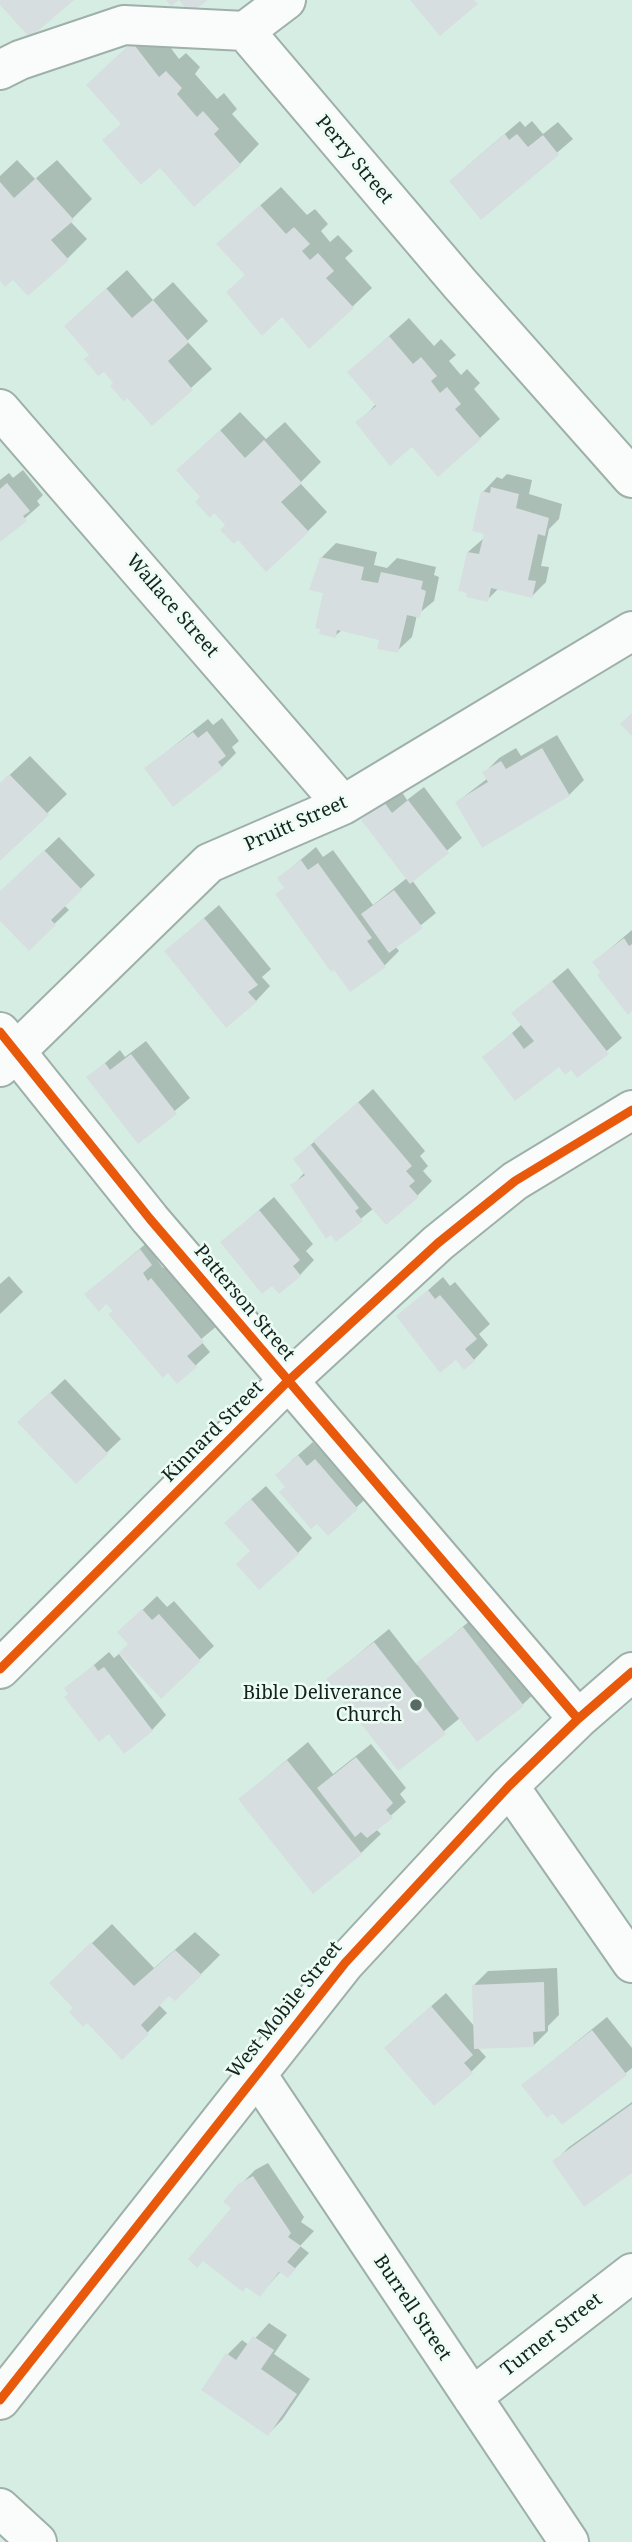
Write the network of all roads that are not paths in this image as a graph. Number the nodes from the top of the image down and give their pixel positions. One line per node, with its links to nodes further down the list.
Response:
1 (286, 0): 2 (street)
2 (246, 31): 3 (street); 5 (street, Perry Street)
3 (0, 70)
4 (0, 409): 7 (street, Wallace Street)
5 (632, 478)
6 (632, 631): 7 (street, Pruitt Street)
7 (343, 805): 8 (street, Pruitt Street)
8 (6, 1050): 10 (street, Patterson Street)
9 (632, 1110): 10 (street, Kinnard Street)
10 (287, 1382): 11 (street, Kinnard Street); 13 (street, Patterson Street)
11 (0, 1669)
12 (632, 1672): 13 (street, West Mobile Street)
13 (578, 1719): 14 (street, West Mobile Street)
14 (509, 1786): 15 (street); 16 (street, West Mobile Street)
15 (632, 1963)
16 (256, 2073): 18 (street, Burrell Street); 19 (street, West Mobile Street)
17 (632, 2273): 18 (street, Turner Street)
18 (472, 2397): 22 (street, Burrell Street)
19 (0, 2400)
20 (0, 2508): 21 (street)
21 (37, 2542)
22 (569, 2542)

